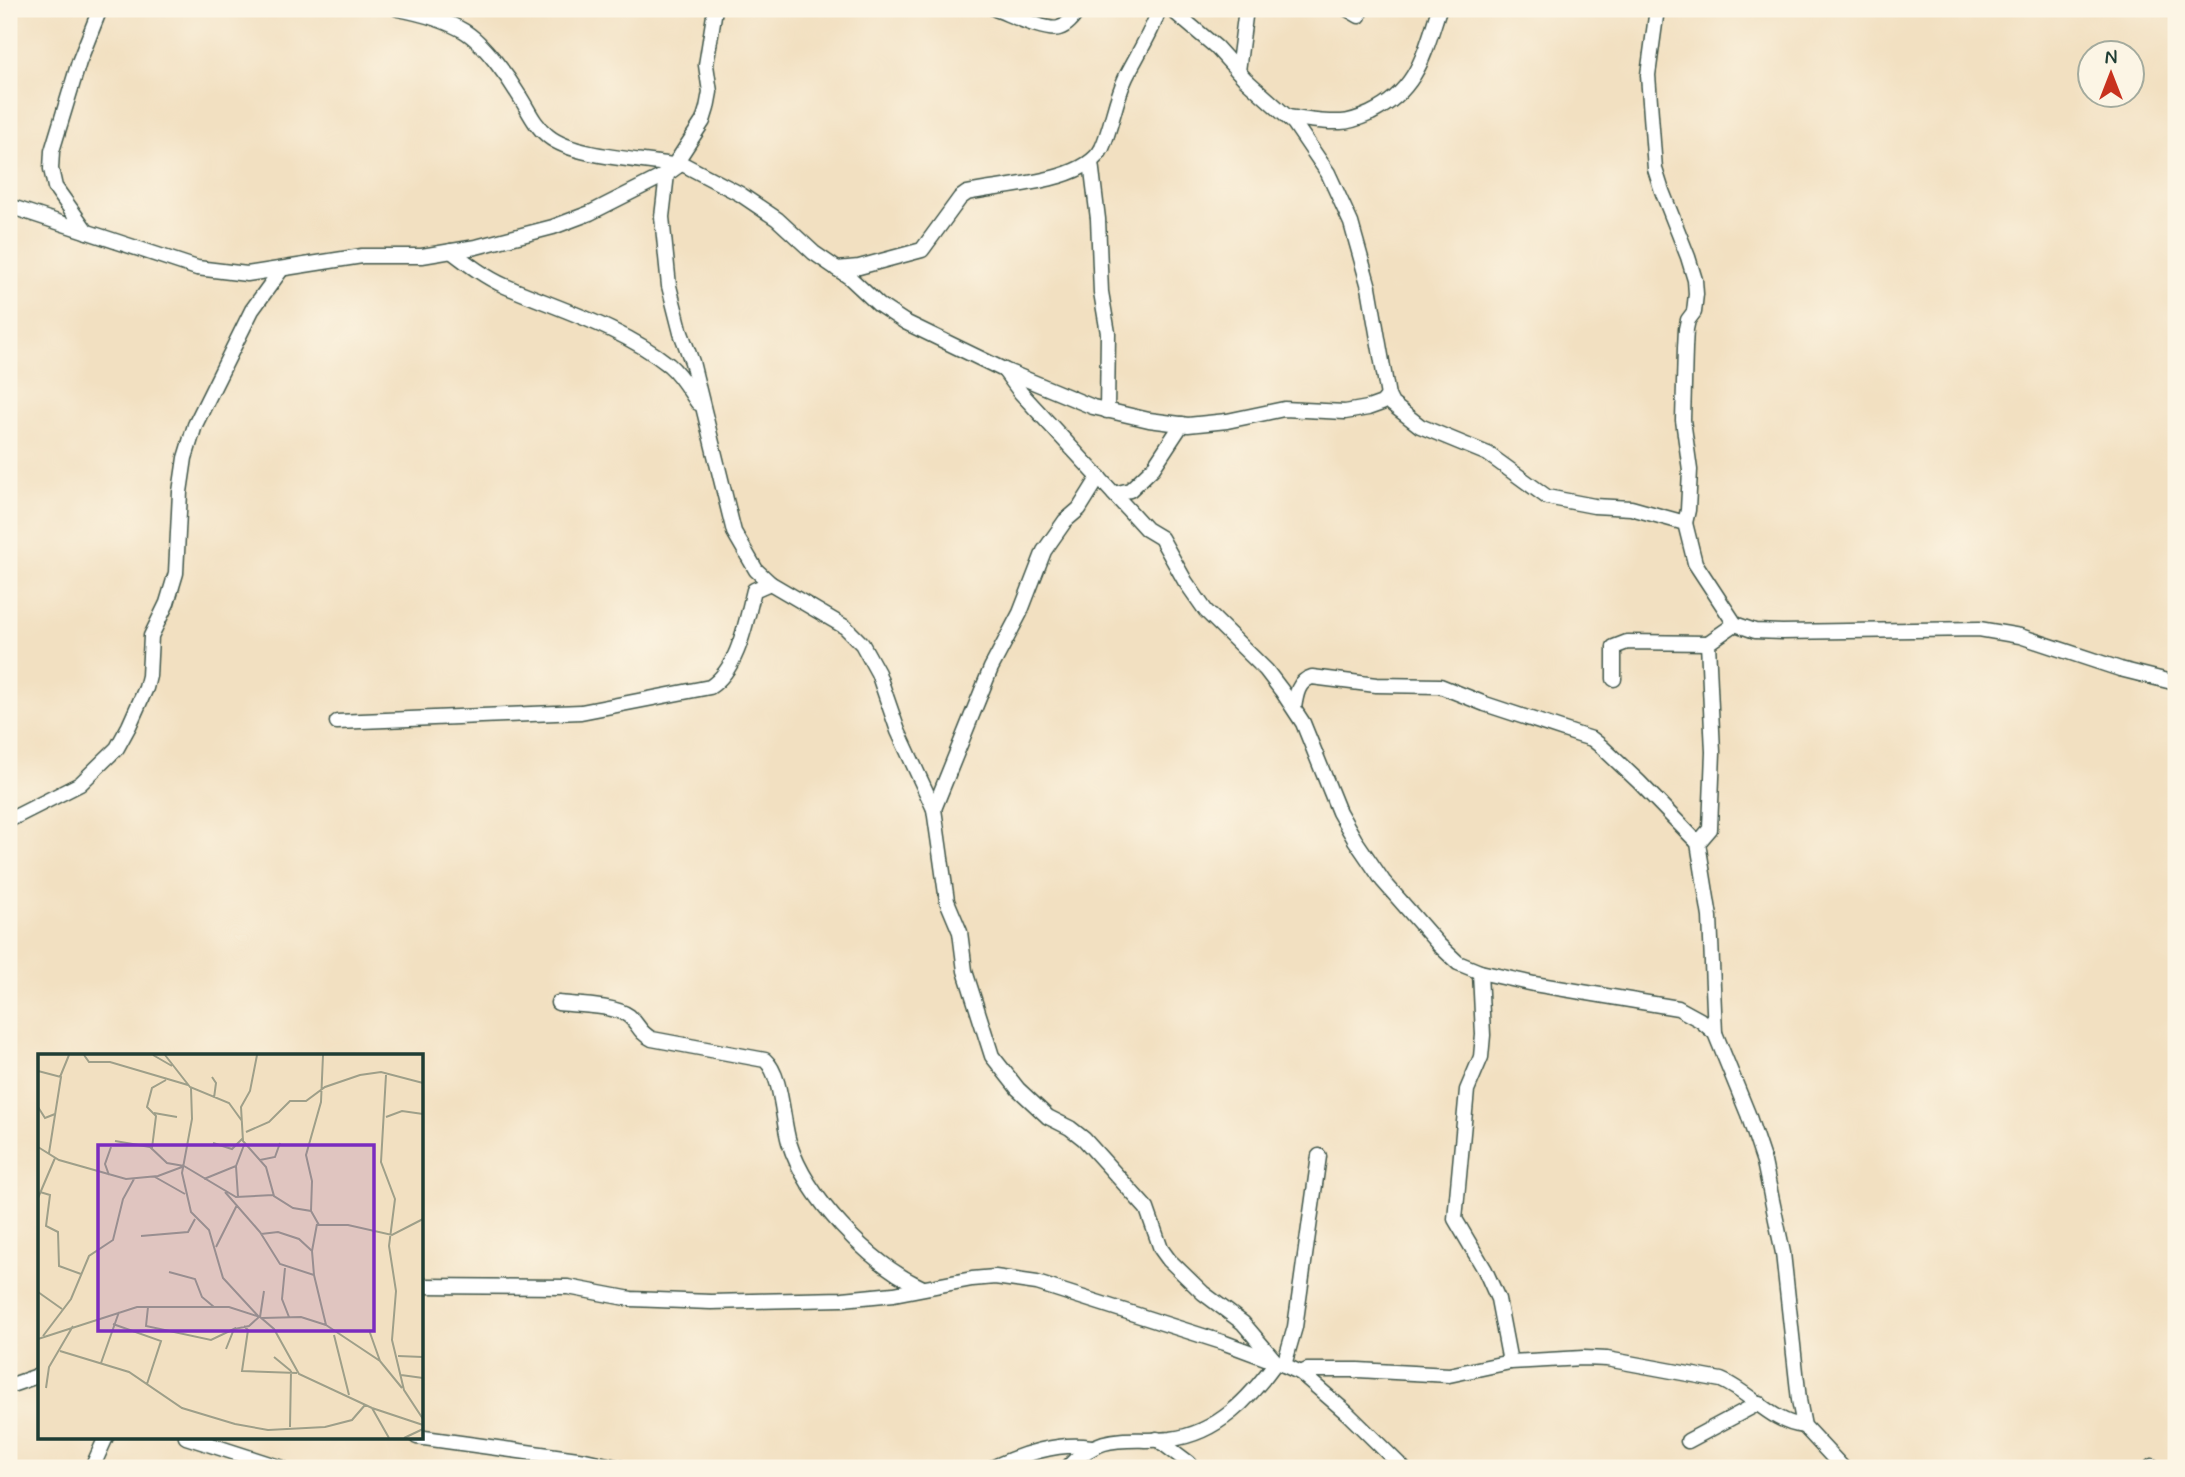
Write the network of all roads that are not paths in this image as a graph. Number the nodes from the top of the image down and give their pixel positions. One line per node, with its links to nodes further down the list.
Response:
1 (100, 9): 17 (street)
2 (398, 9): 11 (street)
3 (715, 9): 15 (street)
4 (995, 9): 5 (street)
5 (1079, 9)
6 (1158, 9): 14 (street)
7 (1171, 9): 12 (street)
8 (1246, 9): 12 (street)
9 (1439, 9): 13 (street)
10 (1657, 9): 28 (street)
11 (429, 13): 15 (street)
12 (1238, 71): 13 (street)
13 (1287, 117): 22 (street)
14 (1091, 162): 19 (street); 24 (street)
15 (674, 167): 18 (street); 19 (street); 23 (street)
16 (9, 206): 17 (street)
17 (88, 232): 20 (street)
18 (451, 251): 20 (street); 23 (street)
19 (837, 269): 21 (street)
20 (281, 270): 37 (street)
21 (1004, 370): 24 (street); 26 (street)
22 (1388, 396): 25 (street); 28 (street)
23 (704, 410): 29 (street)
24 (1107, 411): 25 (street)
25 (1182, 424): 27 (street)
26 (1099, 477): 27 (street); 36 (street)
27 (1114, 494): 34 (street)
28 (1685, 523): 30 (street)
29 (771, 583): 35 (street); 36 (street)
30 (1735, 624): 31 (street); 33 (street)
31 (1708, 643): 32 (street); 38 (street)
32 (1614, 679)
33 (2176, 684)
34 (1294, 708): 38 (street); 39 (street)
35 (337, 722)
36 (934, 810): 46 (street)
37 (9, 820)
38 (1698, 843): 41 (street)
39 (1480, 972): 41 (street); 45 (street)
40 (558, 1003): 44 (street)
41 (1715, 1033): 51 (street)
42 (1319, 1156): 46 (street)
43 (424, 1286): 44 (street)
44 (921, 1287): 46 (street)
45 (1510, 1362): 47 (street); 50 (street)
46 (1280, 1363): 47 (street); 55 (street)
47 (1301, 1373): 64 (street)
48 (38, 1376): 49 (street)
49 (9, 1386)
50 (1759, 1403): 51 (street); 56 (street)
51 (1804, 1426): 65 (street)
52 (106, 1438): 58 (street)
53 (189, 1438): 59 (street)
54 (424, 1438): 60 (street)
55 (1157, 1438): 57 (street); 63 (street)
56 (1688, 1441)
57 (1091, 1447): 61 (street); 62 (street)
58 (92, 1468)
59 (282, 1468)
60 (621, 1468)
61 (992, 1468)
62 (1068, 1468)
63 (1186, 1468)
64 (1403, 1468)
65 (1843, 1468)

